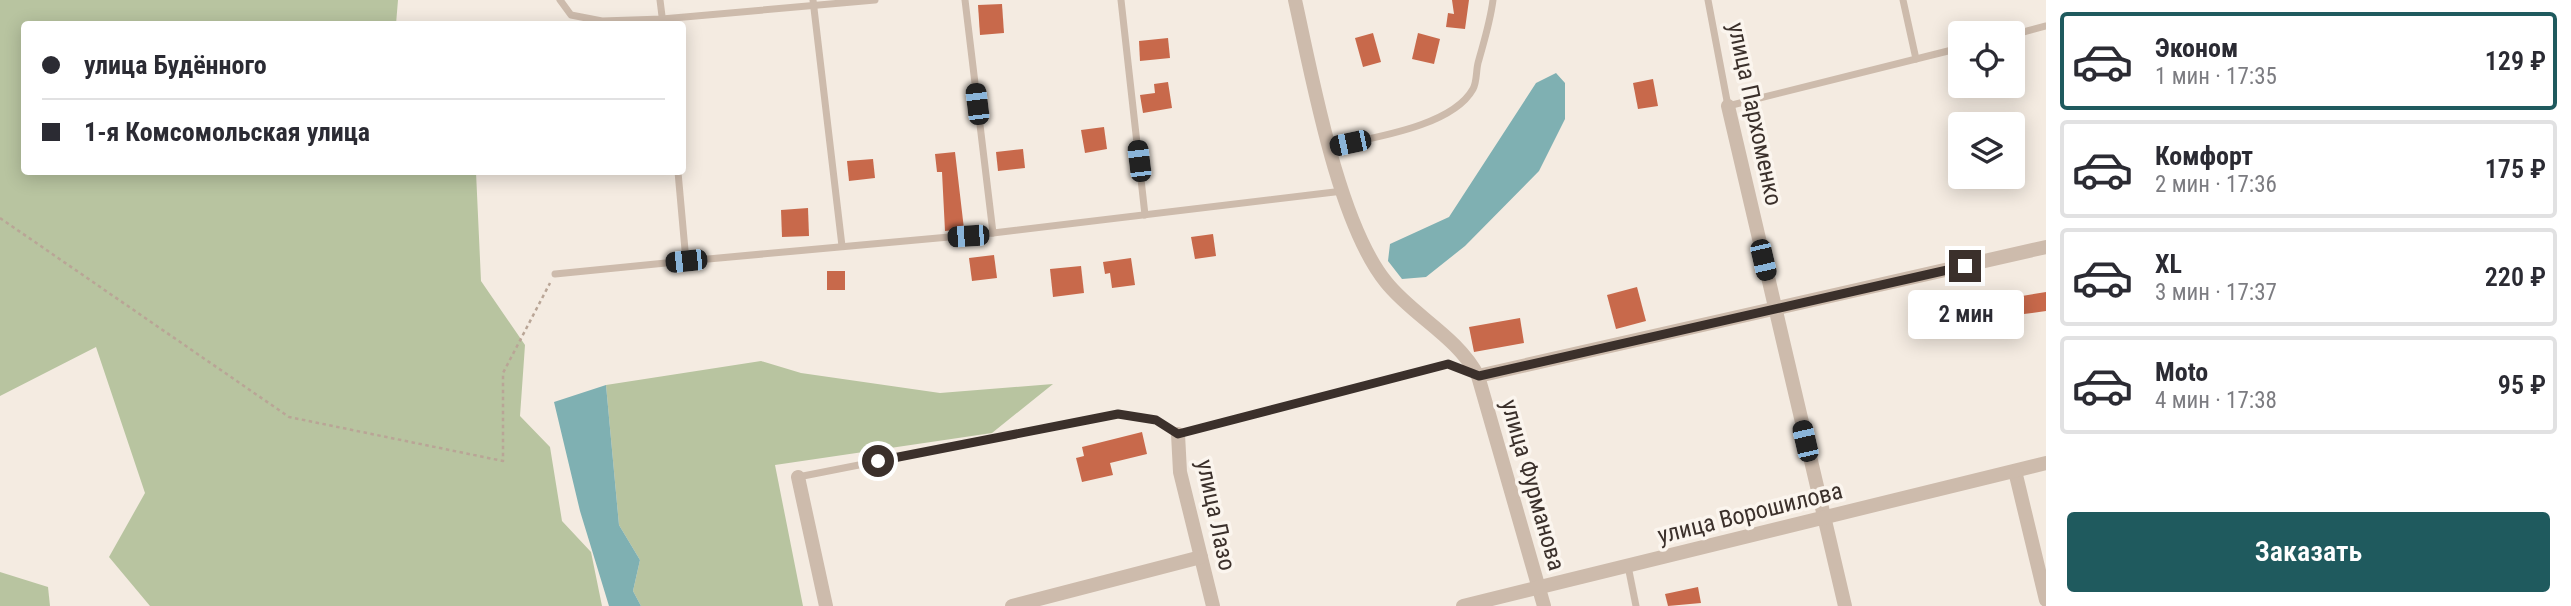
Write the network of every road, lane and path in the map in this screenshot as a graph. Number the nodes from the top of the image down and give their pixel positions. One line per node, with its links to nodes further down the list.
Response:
1 (560, 0): 11 (lane)
2 (660, 0): 12 (lane)
3 (875, 0): 10 (lane)
4 (965, 0): 24 (lane)
5 (1121, 0): 22 (lane)
6 (1295, 0): 19 (street)
7 (1493, 0): 19 (lane)
8 (1708, 0): 18 (lane, улица Пархоменко)
9 (1903, 0): 17 (lane)
10 (813, 4): 13 (lane); 25 (lane)
11 (602, 21)
12 (663, 21)
13 (671, 21)
14 (2046, 26): 15 (lane)
15 (2025, 32)
16 (1948, 51): 17 (lane)
17 (1916, 59): 18 (lane)
18 (1728, 106): 29 (street, улица Пархоменко)
19 (1331, 147): 21 (street)
20 (678, 175): 27 (lane)
21 (1343, 191): 22 (lane); 30 (street)
22 (1145, 215): 24 (lane)
23 (0, 218): 28 (path)
24 (993, 233): 25 (lane)
25 (842, 246): 27 (lane)
26 (2046, 247): 29 (street)
27 (686, 261): 28 (lane)
28 (555, 274)
29 (1775, 311): 30 (street); 35 (street, улица Пархоменко)
30 (1479, 376): 31 (lane); 38 (street, улица Фурманова)
31 (1178, 434): 34 (lane); 36 (street, улица Лазо)
32 (2046, 463): 33 (street, улица Ворошилова)
33 (2015, 471): 35 (street, улица Ворошилова); 39 (street)
34 (798, 477): 41 (street)
35 (1824, 519): 37 (street, улица Ворошилова); 46 (street, улица Пархоменко)
36 (1201, 557): 40 (street); 42 (street, улица Лазо)
37 (1628, 566): 38 (street, улица Ворошилова); 45 (lane)
38 (1538, 588): 43 (street, улица Ворошилова); 44 (street, улица Фурманова)
39 (2046, 600)
40 (1018, 605)
41 (826, 606)
42 (1213, 606)
43 (1464, 606)
44 (1544, 606)
45 (1636, 606)
46 (1845, 606)

